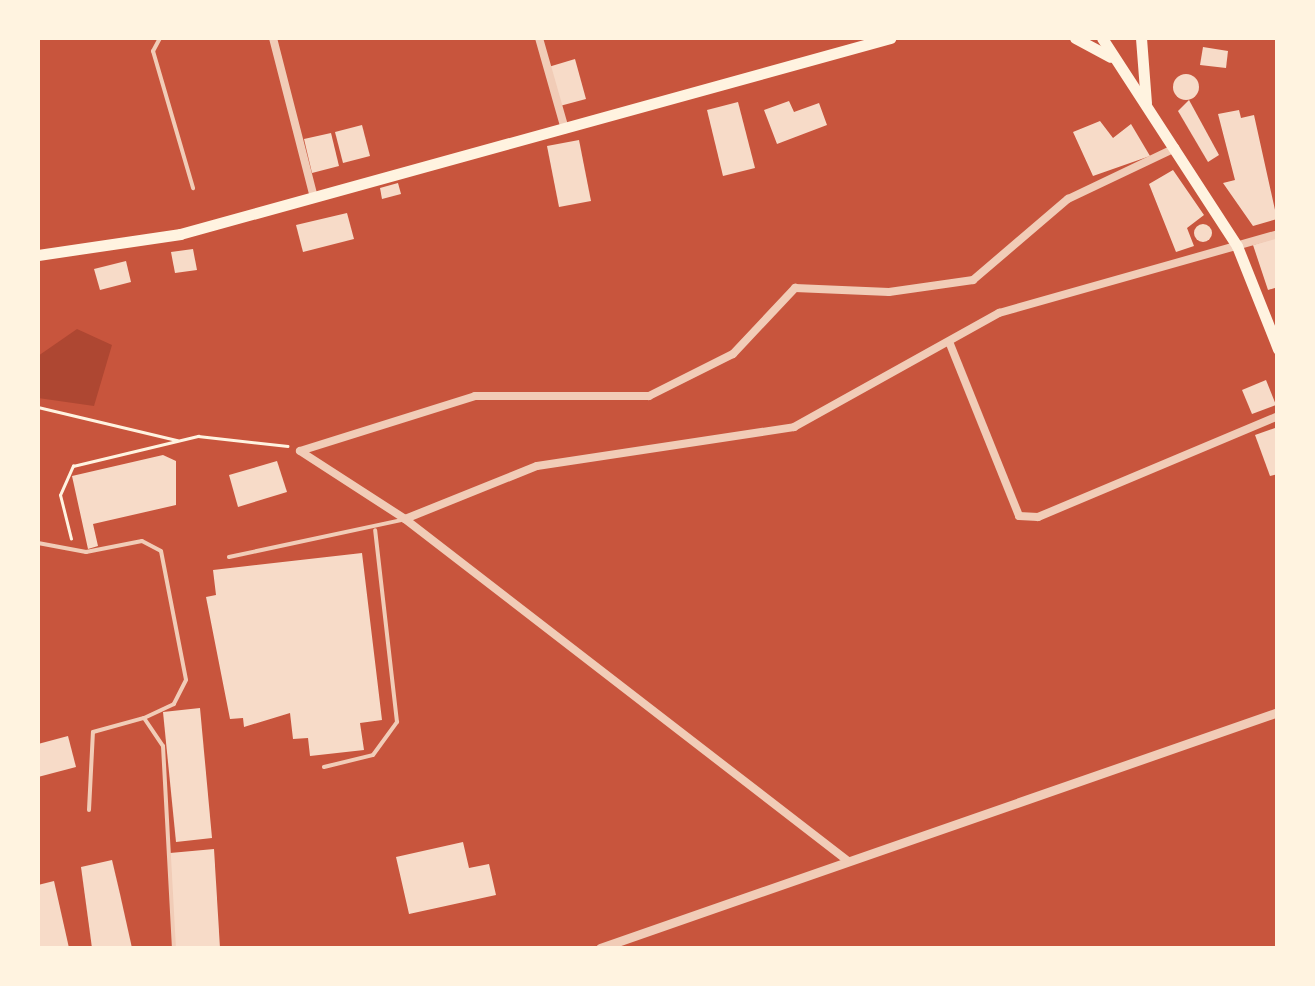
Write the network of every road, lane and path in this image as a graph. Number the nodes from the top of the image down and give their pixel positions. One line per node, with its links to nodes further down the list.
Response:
1 (160, 38): 12 (lane)
2 (273, 38): 13 (street)
3 (540, 38): 10 (street)
4 (890, 38): 10 (main road)
5 (1075, 38): 8 (main road)
6 (1102, 38): 8 (main road)
7 (1140, 38): 9 (main road)
8 (1113, 60): 9 (main road)
9 (1147, 108): 11 (main road)
10 (566, 129): 13 (main road)
11 (1176, 148): 15 (main road); 22 (street)
12 (194, 188)
13 (314, 198): 16 (main road)
14 (1278, 234): 15 (street)
15 (1237, 246): 17 (street); 18 (main road)
16 (38, 255)
17 (950, 344): 20 (street); 23 (street)
18 (1278, 348)
19 (38, 407): 21 (path)
20 (1278, 416)
21 (179, 441): 22 (path); 26 (path)
22 (300, 451): 23 (street)
23 (405, 519): 24 (lane); 32 (street)
24 (375, 530): 27 (lane); 30 (lane)
25 (38, 544): 26 (lane)
26 (74, 550): 29 (lane)
27 (229, 556)
28 (1278, 712): 32 (street)
29 (144, 718): 31 (lane); 33 (lane)
30 (324, 767)
31 (89, 810)
32 (848, 860): 34 (street)
33 (174, 948)
34 (600, 948)

